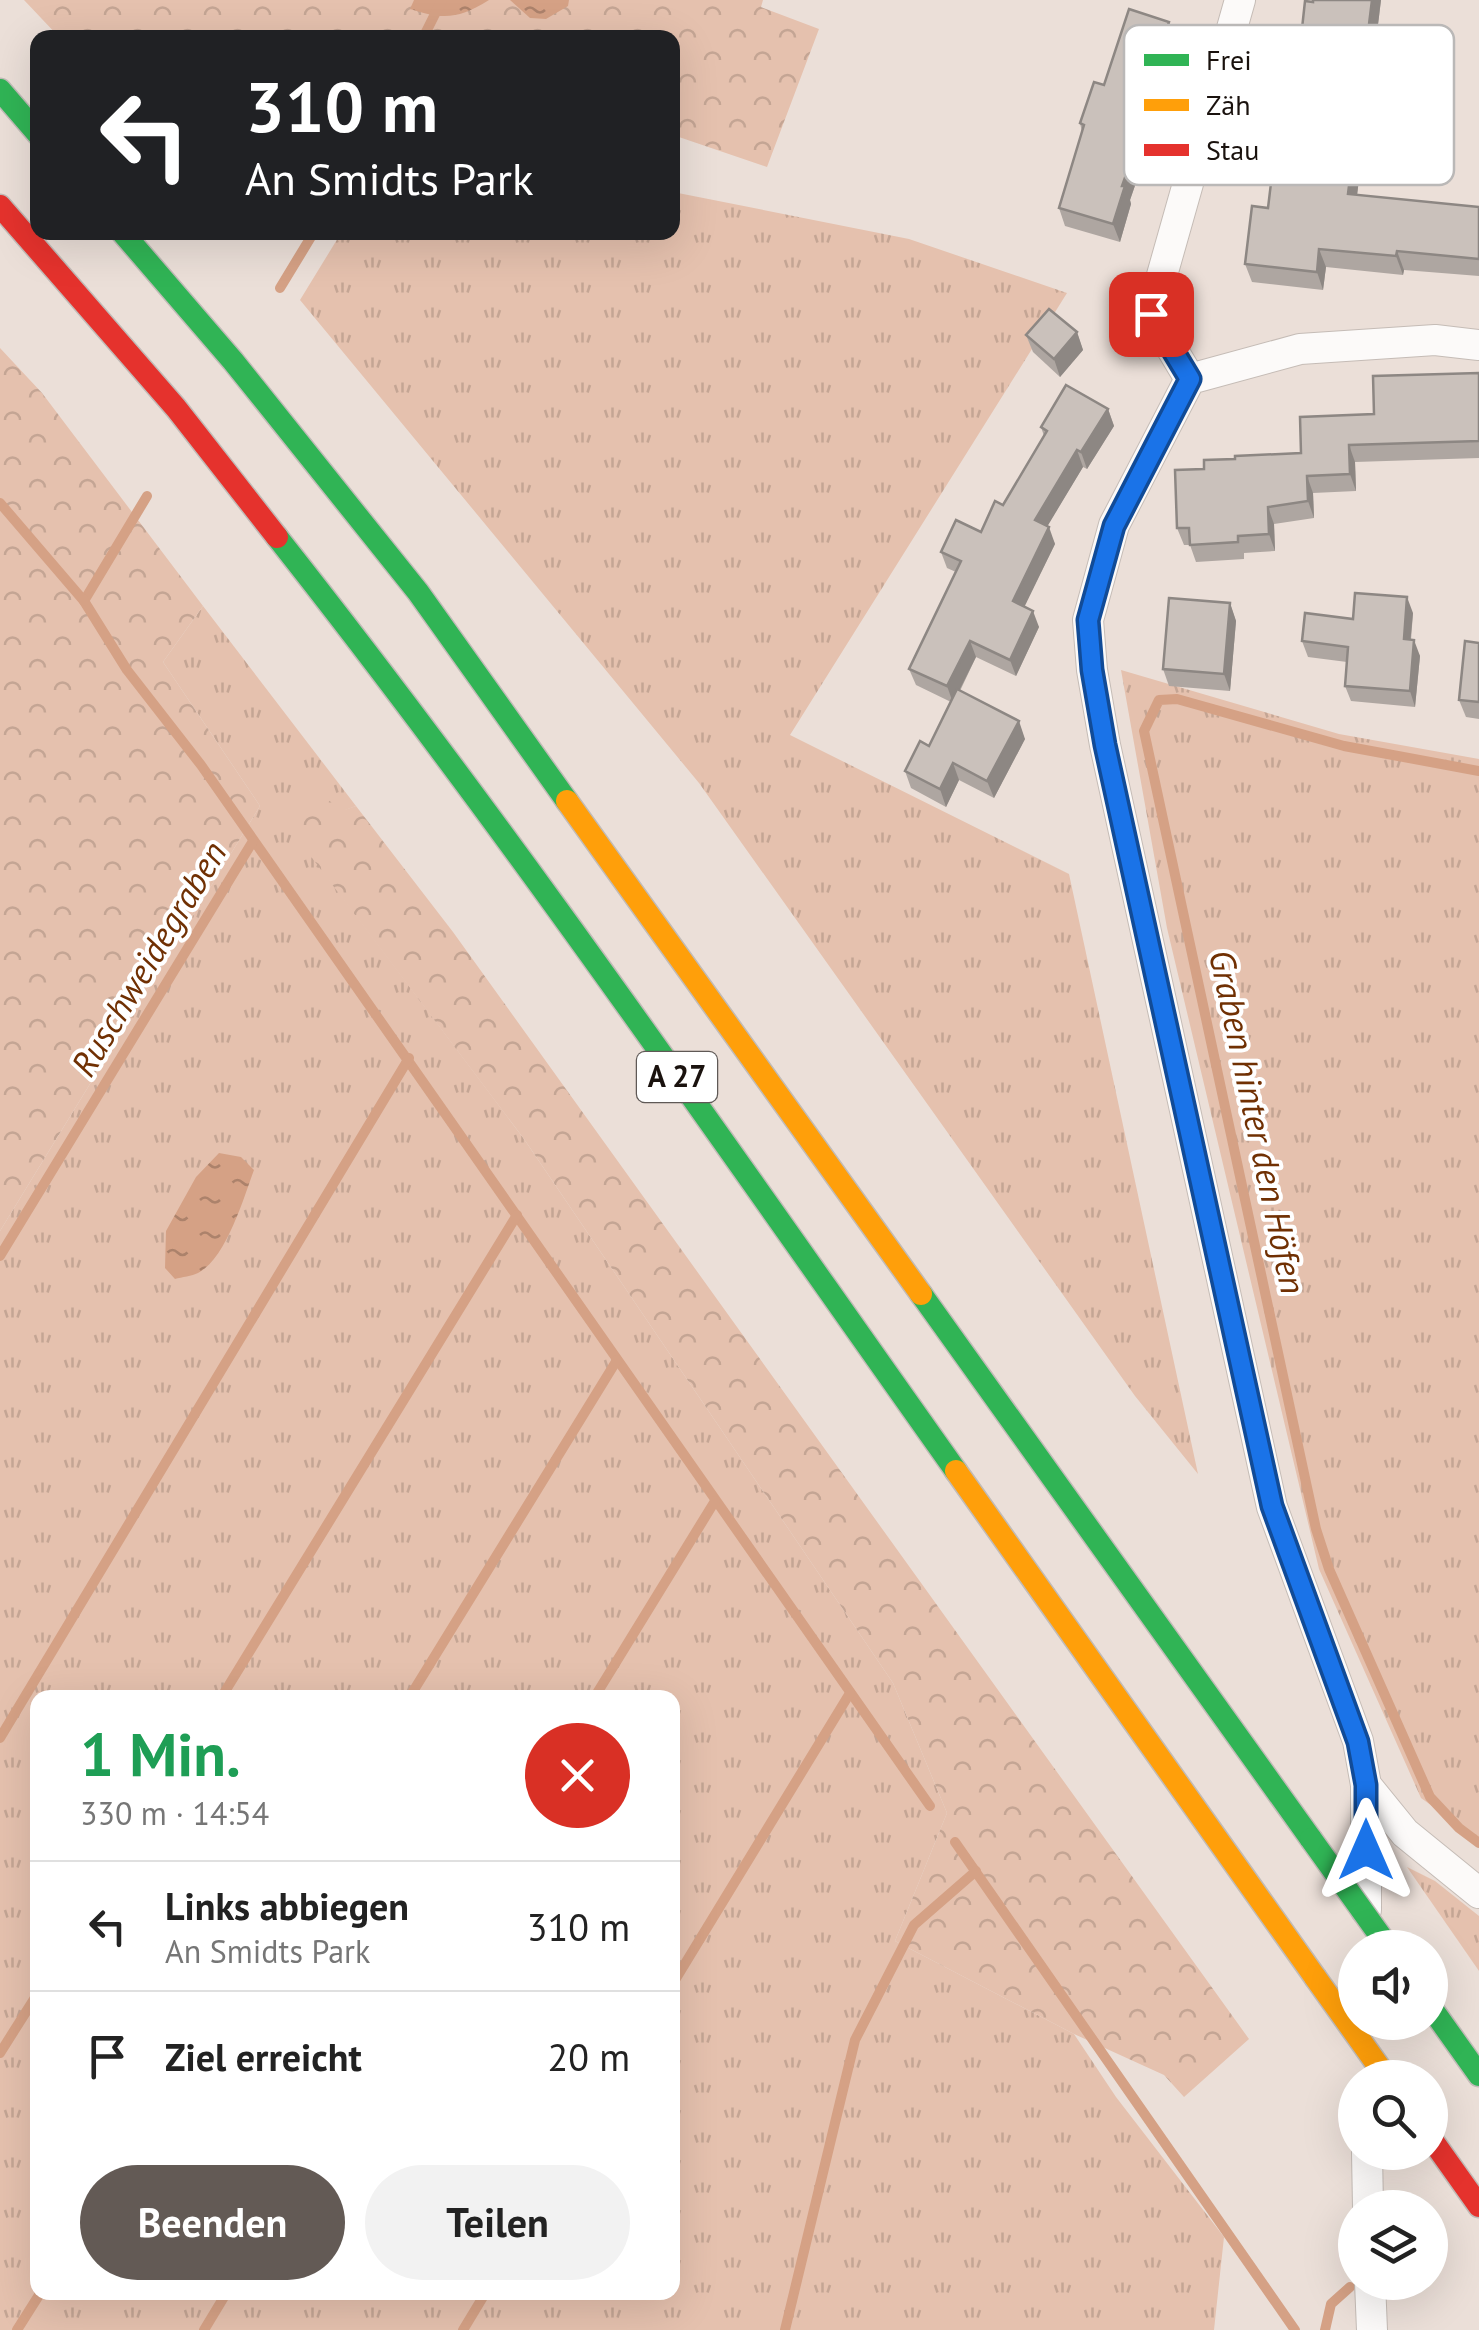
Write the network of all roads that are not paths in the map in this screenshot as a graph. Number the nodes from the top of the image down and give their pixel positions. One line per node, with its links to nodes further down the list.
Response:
1 (1240, 0): 2 (street)
2 (1233, 25)
3 (0, 90): 4 (highway)
4 (30, 125)
5 (1188, 185): 9 (street)
6 (0, 206): 15 (highway, A 27, bridge)
7 (129, 240): 13 (highway, A 27, bridge)
8 (1479, 346): 9 (street)
9 (1190, 379): 10 (street)
10 (1366, 1785): 11 (street); 12 (street)
11 (1479, 1893)
12 (1366, 1930)
13 (1376, 1930)
14 (1448, 2031): 16 (highway)
15 (1374, 2060)
16 (1479, 2075)
17 (1448, 2162): 18 (highway)
18 (1479, 2206)
19 (1371, 2300): 20 (street)
20 (1372, 2330)

